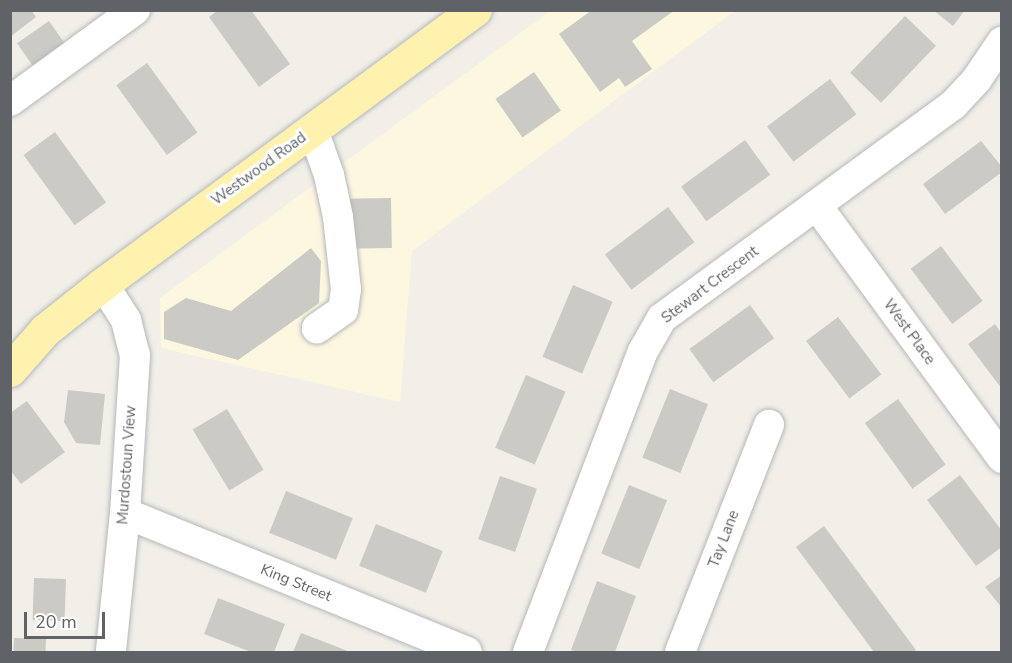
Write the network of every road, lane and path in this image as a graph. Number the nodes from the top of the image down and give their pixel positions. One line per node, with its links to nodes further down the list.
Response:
1 (135, 10): 4 (street)
2 (475, 10): 5 (main road, Westwood Road)
3 (1002, 42): 6 (street, Stewart Crescent)
4 (10, 101)
5 (313, 130): 7 (main road, Westwood Road); 8 (street)
6 (817, 206): 13 (street, West Place); 17 (street, Stewart Crescent)
7 (103, 284): 9 (main road, Westwood Road); 14 (street, Murdostoun View)
8 (317, 328)
9 (45, 330): 10 (main road, Westwood Road); 11 (main road, Westwood Road)
10 (10, 346)
11 (10, 370)
12 (769, 425): 18 (street, Tay Lane)
13 (1002, 458)
14 (124, 513): 15 (street, Murdostoun View); 16 (street, King Street)
15 (111, 652)
16 (467, 652)
17 (528, 652)
18 (680, 652)

